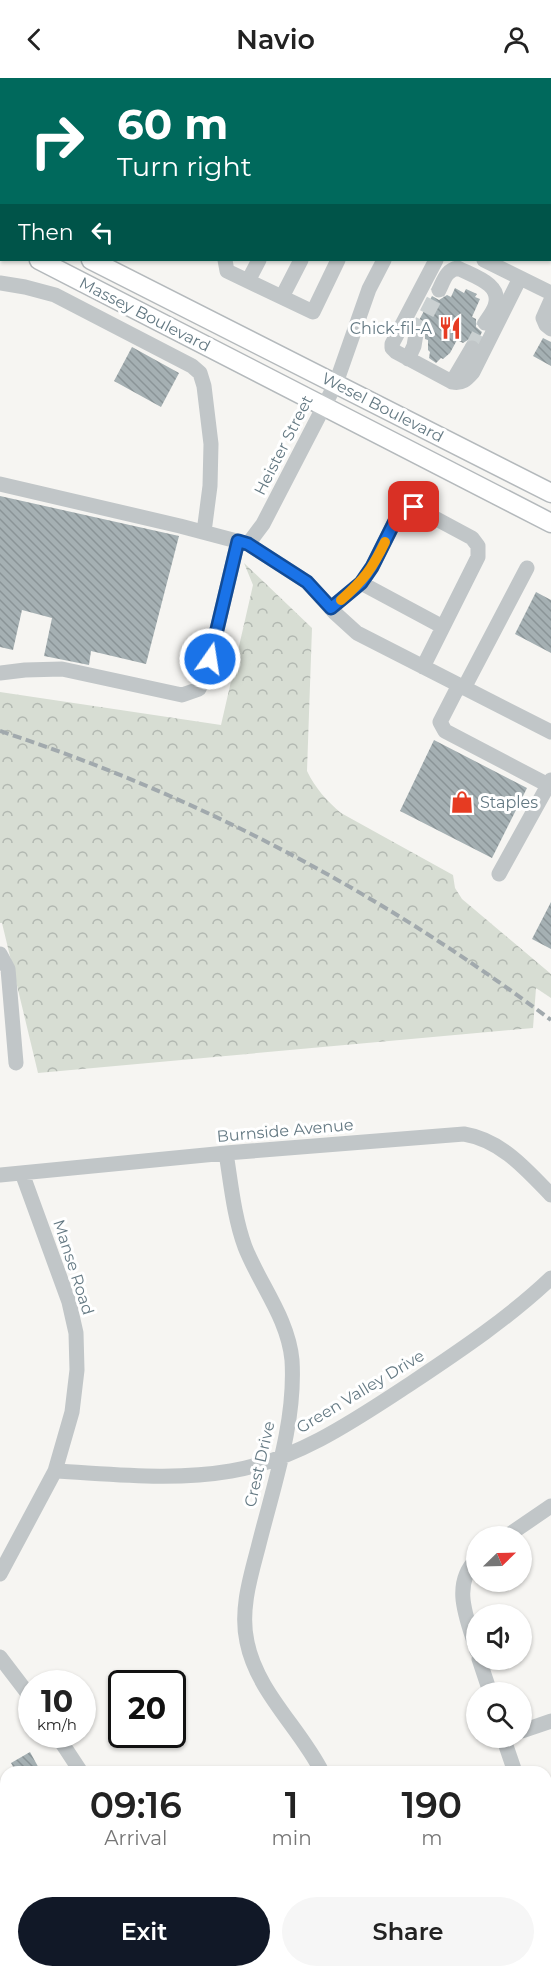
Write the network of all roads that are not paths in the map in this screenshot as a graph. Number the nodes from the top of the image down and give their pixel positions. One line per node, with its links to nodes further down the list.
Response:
1 (41, 261): 21 (main road, Massey Boulevard)
2 (93, 261): 18 (main road, Massey Boulevard)
3 (225, 261): 12 (street)
4 (258, 261): 12 (street)
5 (300, 261): 16 (street)
6 (338, 261): 16 (street)
7 (383, 261): 23 (street, Heister Street)
8 (434, 261): 22 (street)
9 (461, 261): 11 (street)
10 (486, 261): 11 (street)
11 (517, 275): 14 (street); 22 (street)
12 (248, 281): 16 (street)
13 (0, 283): 28 (street)
14 (550, 291): 19 (street)
15 (443, 292): 17 (street)
16 (282, 297)
17 (482, 322)
18 (215, 323): 23 (main road, Wesel Boulevard)
19 (547, 323)
20 (469, 346): 22 (street)
21 (219, 351): 24 (main road, Wesel Boulevard)
22 (455, 376)
23 (336, 383): 24 (street, Heister Street); 26 (main road, Wesel Boulevard)
24 (324, 406): 27 (main road, Wesel Boulevard); 29 (street, Heister Street)
25 (0, 484): 28 (street)
26 (551, 493)
27 (551, 522)
28 (204, 532): 29 (street)
29 (243, 542): 32 (street); 35 (street)
30 (527, 568): 36 (street)
31 (361, 583): 32 (street); 33 (street); 33 (street)
32 (331, 608): 34 (street)
33 (443, 627): 34 (street)
34 (423, 667): 36 (street)
35 (0, 673)
36 (461, 686): 37 (street); 38 (street)
37 (551, 732)
38 (550, 783): 39 (street)
39 (500, 874)
40 (0, 954): 41 (street)
41 (16, 1063)
42 (226, 1153): 43 (street, Burnside Avenue); 45 (street, Burnside Avenue); 47 (street, Crest Drive)
43 (22, 1173): 44 (street, Burnside Avenue); 48 (street, Manse Road)
44 (0, 1175)
45 (551, 1195)
46 (551, 1278): 47 (street, Green Valley Drive)
47 (280, 1458): 48 (street, Green Valley Drive); 61 (street, Crest Drive)
48 (55, 1471): 51 (street, Manse Road)
49 (551, 1506): 50 (street)
50 (522, 1526)
51 (0, 1574)
52 (466, 1574): 53 (street)
53 (466, 1617)
54 (0, 1657): 55 (street)
55 (18, 1681)
56 (551, 1721): 57 (street)
57 (532, 1728)
58 (65, 1748): 60 (street)
59 (507, 1748): 62 (street)
60 (77, 1766)
61 (318, 1766)
62 (513, 1766)

